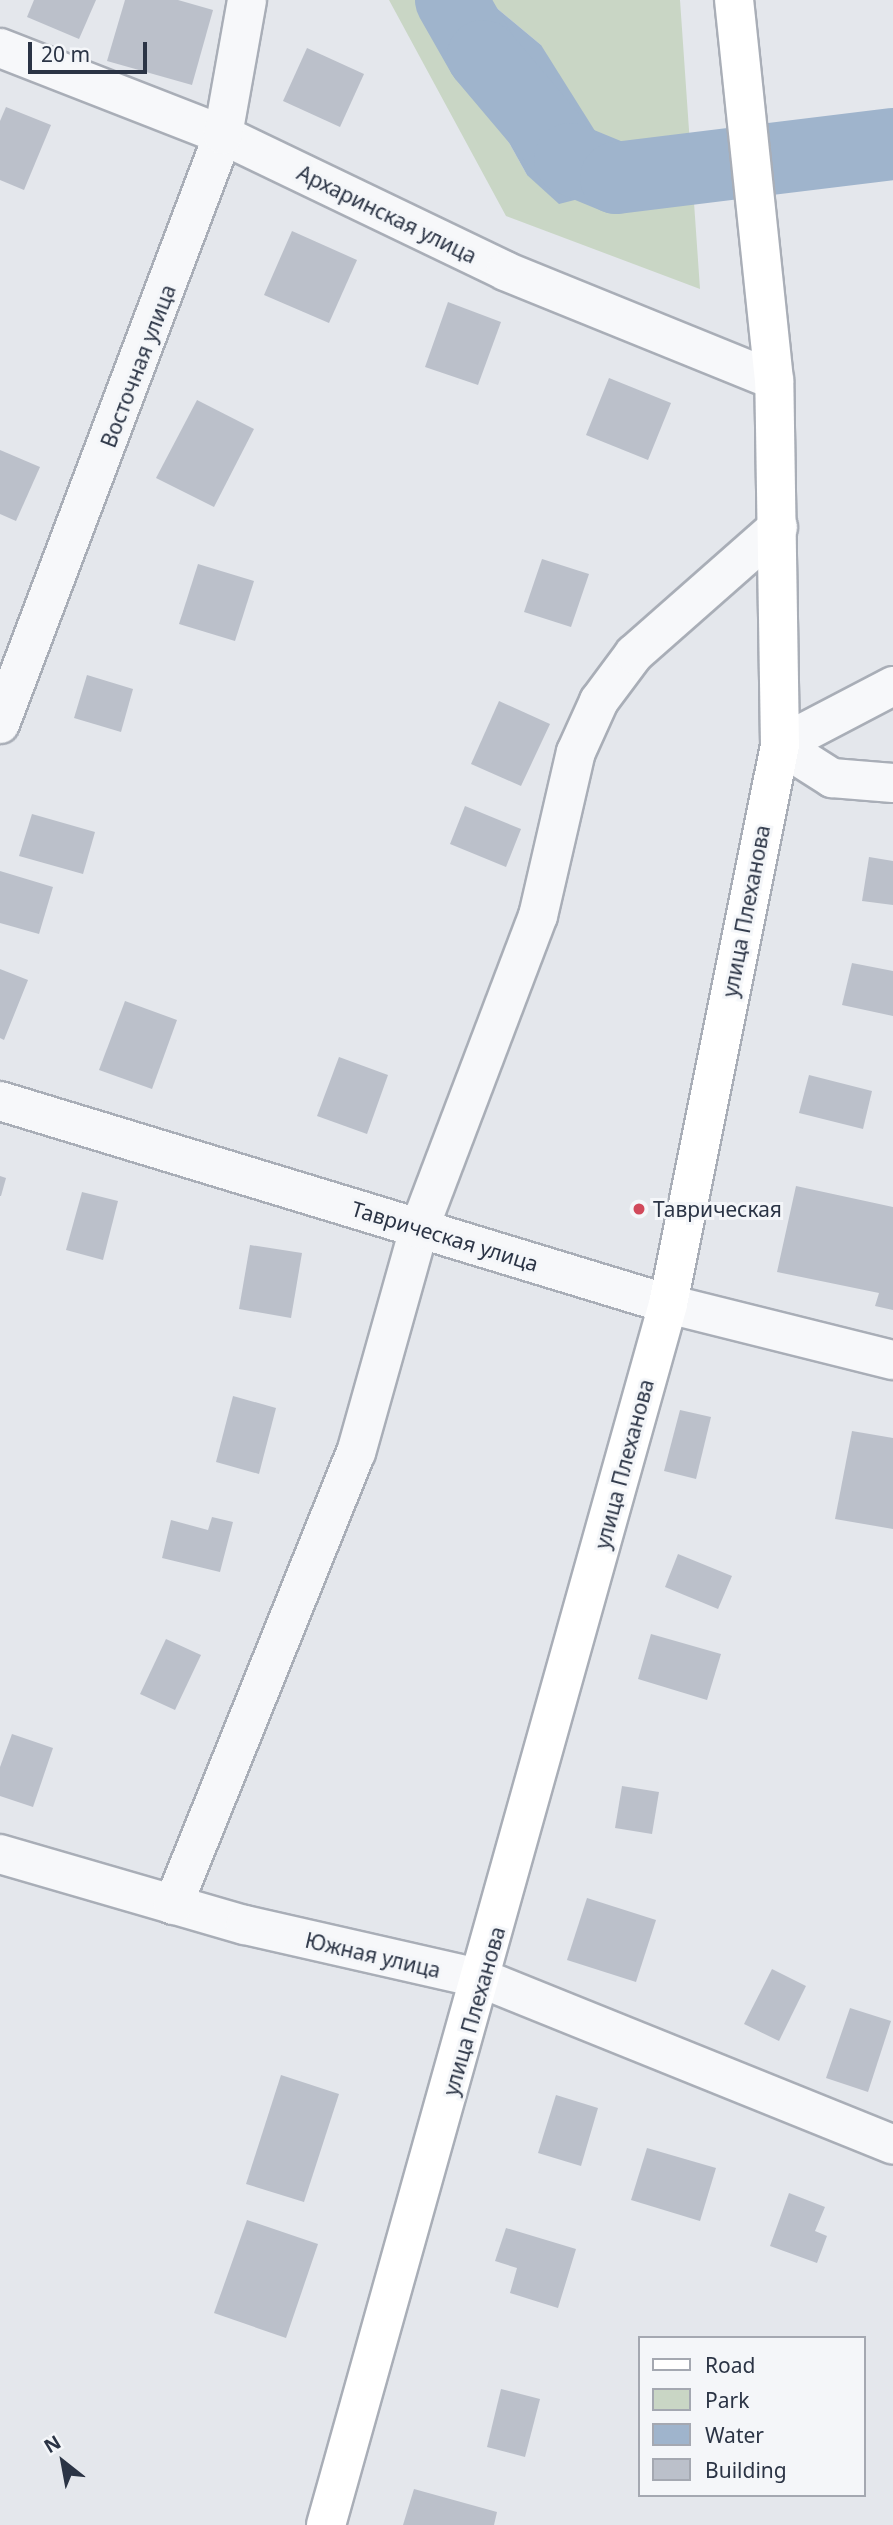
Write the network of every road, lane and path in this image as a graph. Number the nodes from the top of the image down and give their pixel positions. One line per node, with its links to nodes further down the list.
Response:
1 (247, 0): 4 (street, Восточная улица)
2 (734, 0): 5 (main road, улица Плеханова)
3 (0, 48): 4 (street, Архаринская улица)
4 (223, 135): 5 (street, Архаринская улица); 8 (street, Восточная улица)
5 (774, 380): 6 (main road, улица Плеханова)
6 (778, 527): 9 (main road, улица Плеханова); 12 (street)
7 (893, 686): 9 (street)
8 (0, 724)
9 (780, 745): 10 (street); 13 (main road, улица Плеханова)
10 (893, 783)
11 (0, 1101): 12 (street, Таврическая улица)
12 (419, 1229): 13 (street, Таврическая улица); 16 (street)
13 (668, 1304): 14 (street, Таврическая улица); 17 (main road, улица Плеханова)
14 (893, 1360)
15 (0, 1854): 16 (street, Южная улица)
16 (173, 1905): 17 (street, Южная улица)
17 (483, 1979): 18 (street, Южная улица); 19 (main road, улица Плеханова)
18 (893, 2145)
19 (326, 2525)

